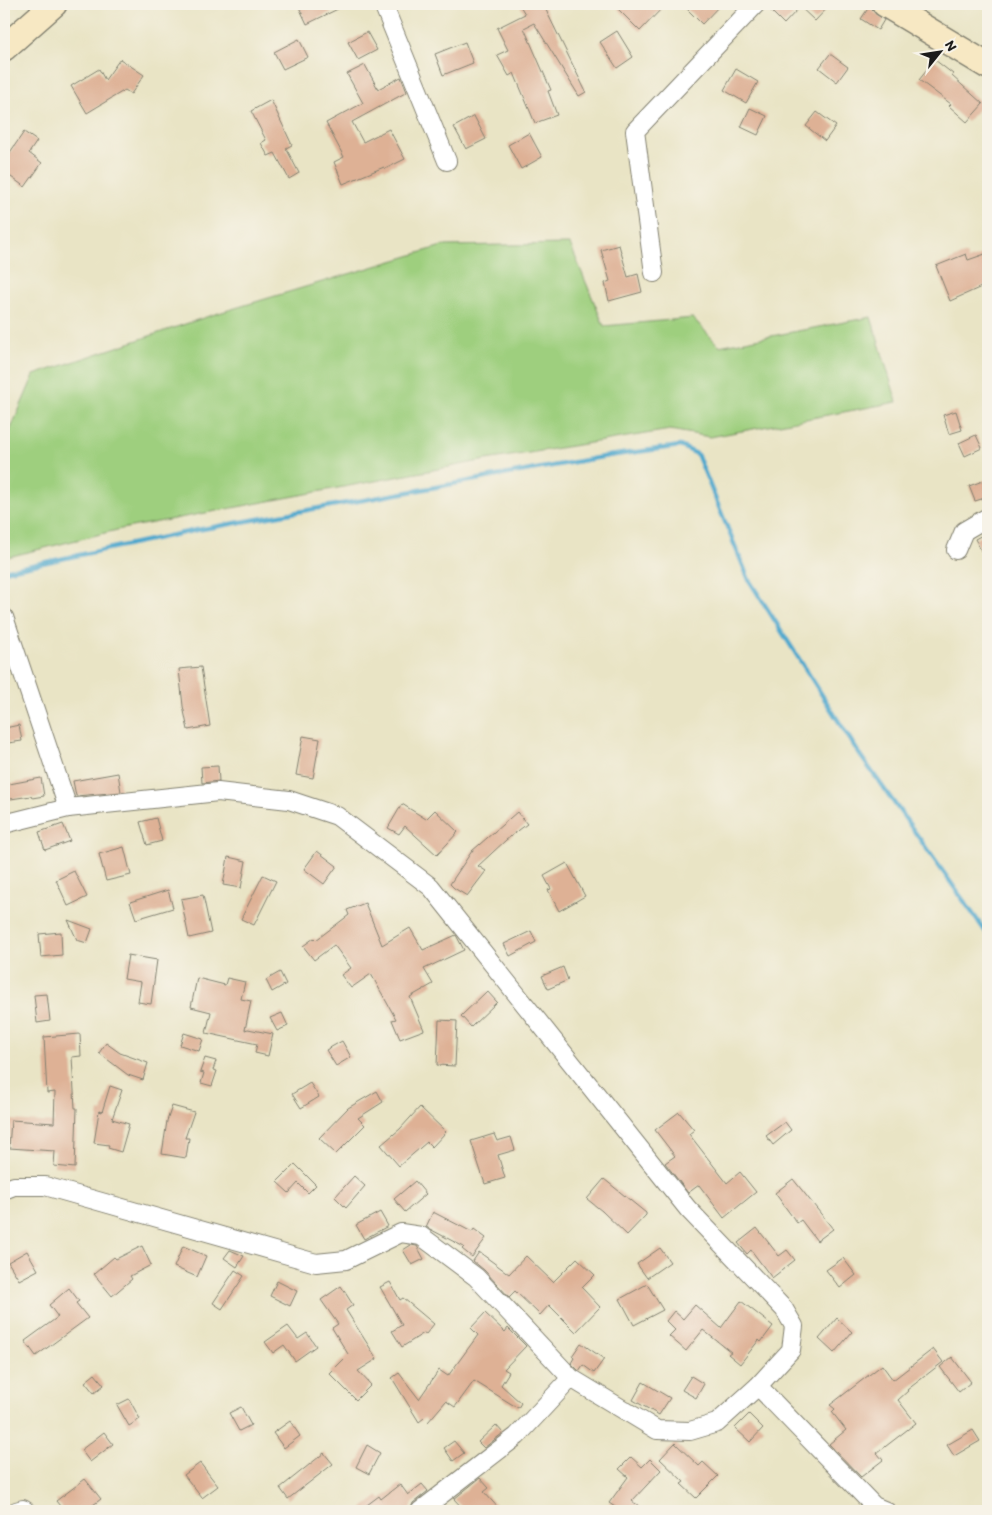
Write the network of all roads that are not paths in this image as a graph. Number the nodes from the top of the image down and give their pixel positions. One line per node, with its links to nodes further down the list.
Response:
1 (54, 4): 5 (street)
2 (383, 4): 7 (street)
3 (756, 4): 8 (street)
4 (885, 4): 6 (street)
5 (4, 48)
6 (984, 58)
7 (447, 161)
8 (654, 273)
9 (988, 517): 10 (street)
10 (956, 550)
11 (4, 618): 12 (street)
12 (68, 808): 13 (street); 16 (street)
13 (4, 824)
14 (4, 1190): 15 (street)
15 (571, 1378): 16 (street); 19 (street)
16 (758, 1386): 20 (street)
17 (16, 1511): 18 (street)
18 (26, 1511)
19 (420, 1511)
20 (886, 1511)

